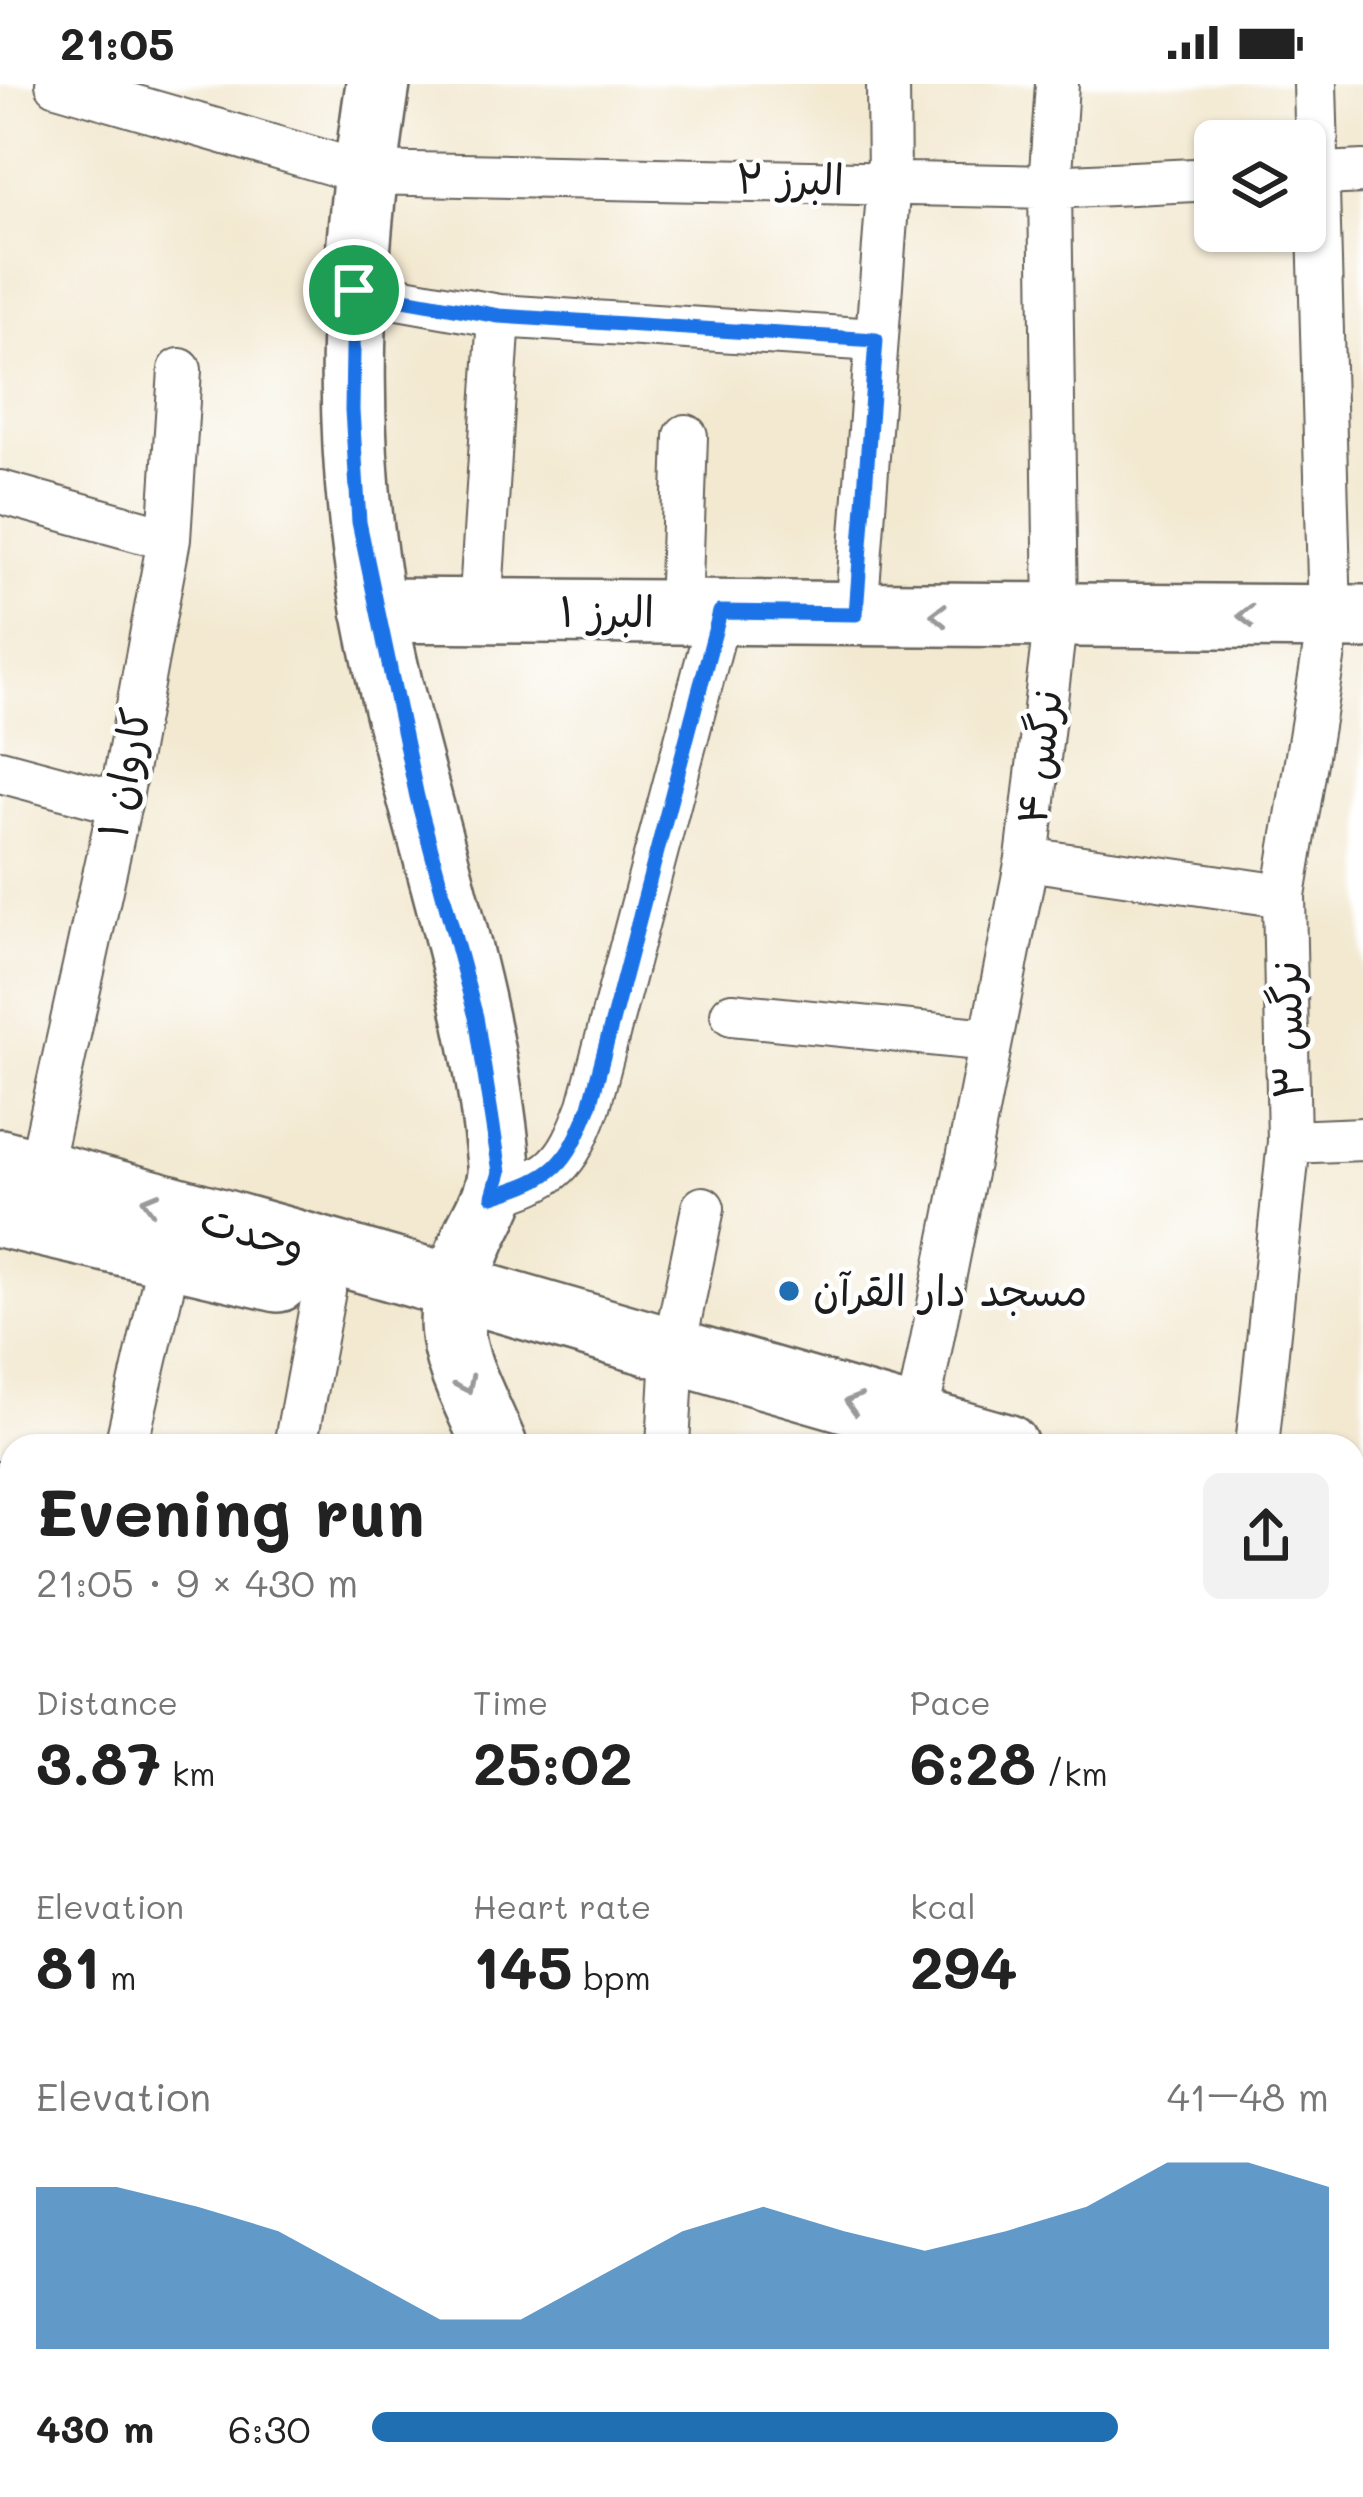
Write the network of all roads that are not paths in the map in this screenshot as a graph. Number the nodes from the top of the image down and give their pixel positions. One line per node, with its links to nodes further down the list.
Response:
1 (56, 84): 8 (street, البرز ۲)
2 (378, 84): 8 (street)
3 (888, 84): 10 (street)
4 (1057, 84): 12 (street, نرگس ۴)
5 (1315, 84): 6 (street, نرگس ۳)
6 (1314, 120)
7 (1363, 172): 9 (street)
8 (364, 173): 10 (street, البرز ۲); 14 (street)
9 (1326, 173)
10 (890, 180): 12 (street, البرز ۲); 16 (street)
11 (1194, 180): 12 (street, البرز ۲)
12 (1050, 187): 25 (street, نرگس ۴)
13 (1318, 252): 26 (street, نرگس ۳)
14 (354, 290): 15 (street); 21 (street)
15 (499, 316): 16 (street); 22 (street)
16 (876, 340): 24 (street)
17 (180, 370): 20 (street, کاروان ۱)
18 (686, 436): 23 (street)
19 (0, 492): 20 (street)
20 (169, 539): 28 (street, کاروان ۱)
21 (374, 610): 22 (street, البرز ۱); 36 (street)
22 (480, 611): 23 (street, البرز ۱)
23 (700, 612): 24 (street, البرز ۱); 36 (street)
24 (856, 614): 25 (street, البرز ۱, one-way to 24)
25 (1056, 616): 26 (street, البرز ۱, one-way to 25); 29 (street, نرگس ۴)
26 (1346, 617): 30 (street, نرگس ۳)
27 (0, 771): 28 (street)
28 (120, 803): 35 (street, کاروان ۱)
29 (1027, 859): 30 (street); 32 (street, نرگس ۴)
30 (1284, 896): 34 (street, نرگس ۳)
31 (732, 1013): 32 (street)
32 (988, 1040): 42 (street, نرگس ۴)
33 (1363, 1139): 34 (street)
34 (1289, 1142): 48 (street, نرگس ۳)
35 (13, 1182): 38 (street, وحدت); 40 (street, وحدت, one-way to 35)
36 (493, 1196): 40 (street)
37 (703, 1208): 41 (street)
38 (170, 1255): 39 (street, وحدت); 43 (street)
39 (324, 1291): 40 (street, وحدت); 44 (street)
40 (470, 1300): 41 (street, وحدت); 45 (street, one-way to 45)
41 (673, 1352): 42 (street, وحدت, one-way to 41); 46 (street)
42 (916, 1420): 47 (street, وحدت)
43 (129, 1434)
44 (297, 1434)
45 (489, 1434)
46 (669, 1434)
47 (964, 1434)
48 (1258, 1434)

